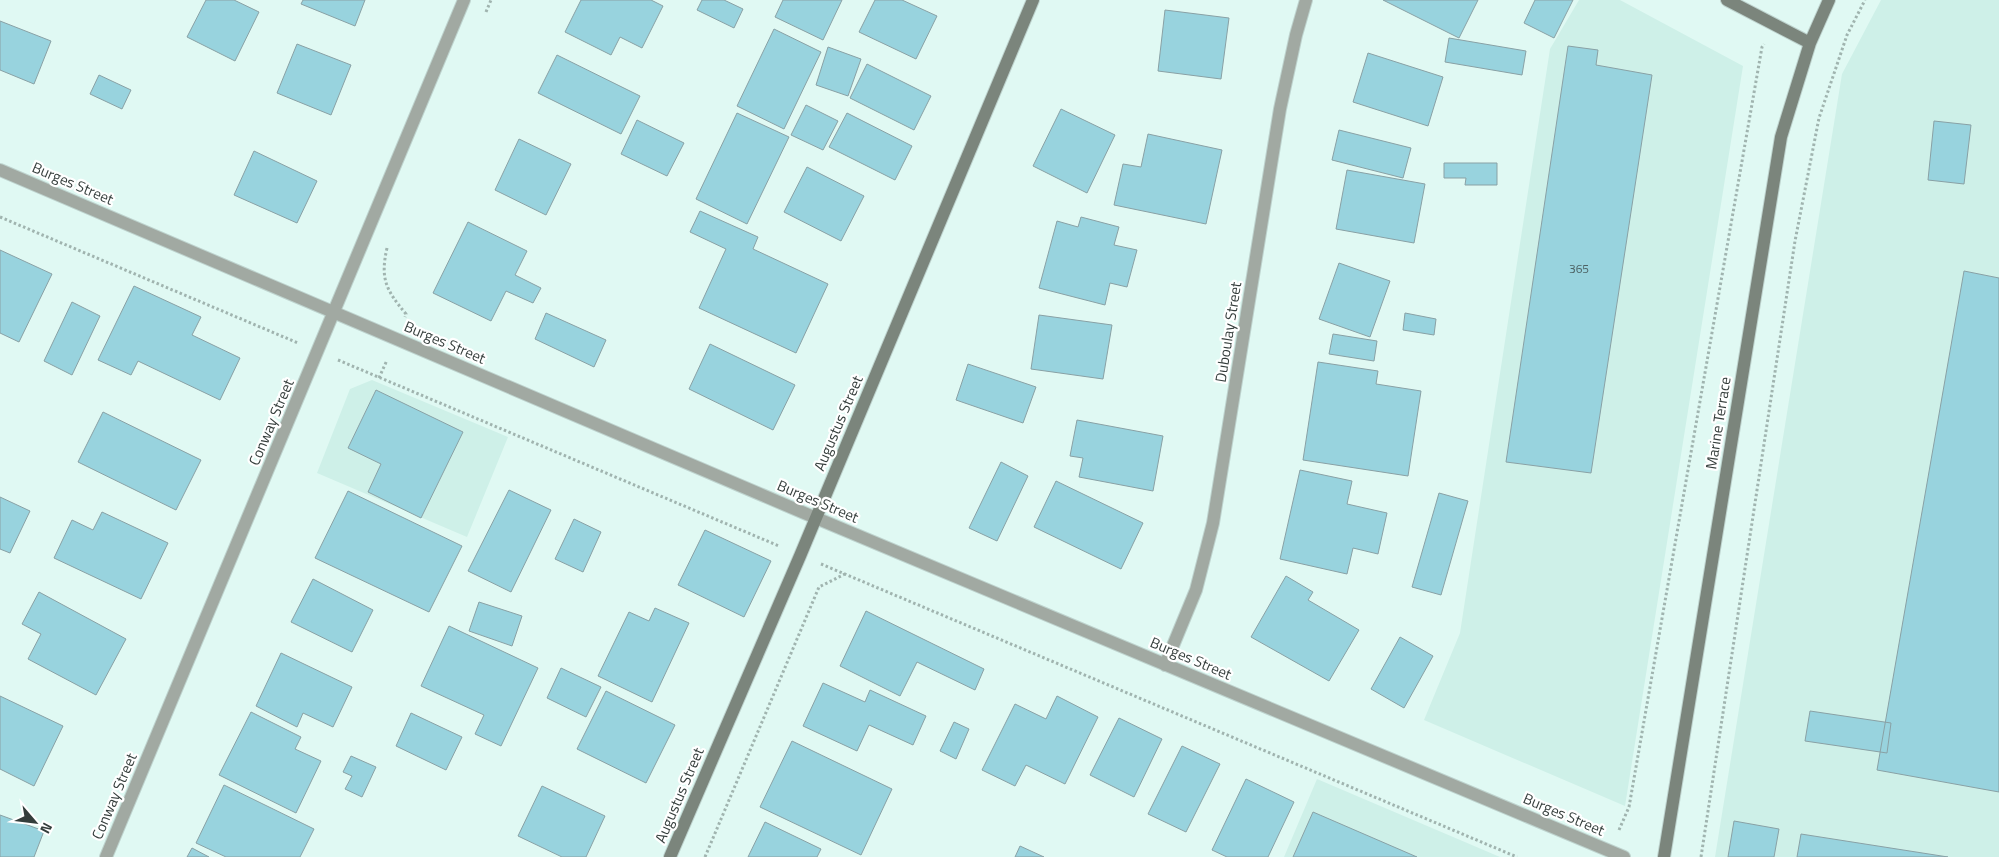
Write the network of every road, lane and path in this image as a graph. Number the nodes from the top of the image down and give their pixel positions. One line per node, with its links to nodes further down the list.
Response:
1 (464, 0): 14 (street, Conway Street)
2 (491, 0): 8 (path)
3 (1033, 0): 18 (street, Augustus Street)
4 (1306, 0): 22 (street, Duboulay Street)
5 (1727, 0): 9 (street)
6 (1828, 0): 9 (street, Marine Terrace)
7 (1865, 0): 30 (path)
8 (484, 18)
9 (1810, 43): 29 (street, Marine Terrace)
10 (1762, 48): 23 (path)
11 (0, 170): 14 (street, Burges Street)
12 (0, 217): 16 (path)
13 (391, 240): 15 (path)
14 (334, 313): 18 (street, Burges Street); 24 (street, Conway Street)
15 (406, 314)
16 (296, 342)
17 (362, 370): 19 (path)
18 (816, 518): 22 (street, Burges Street); 25 (street, Augustus Street)
19 (774, 544)
20 (832, 569): 21 (path)
21 (845, 574): 26 (path); 27 (path)
22 (1165, 665): 28 (street, Burges Street)
23 (1619, 827)
24 (106, 857)
25 (670, 857)
26 (705, 857)
27 (1516, 857)
28 (1624, 857)
29 (1664, 857)
30 (1700, 857)

